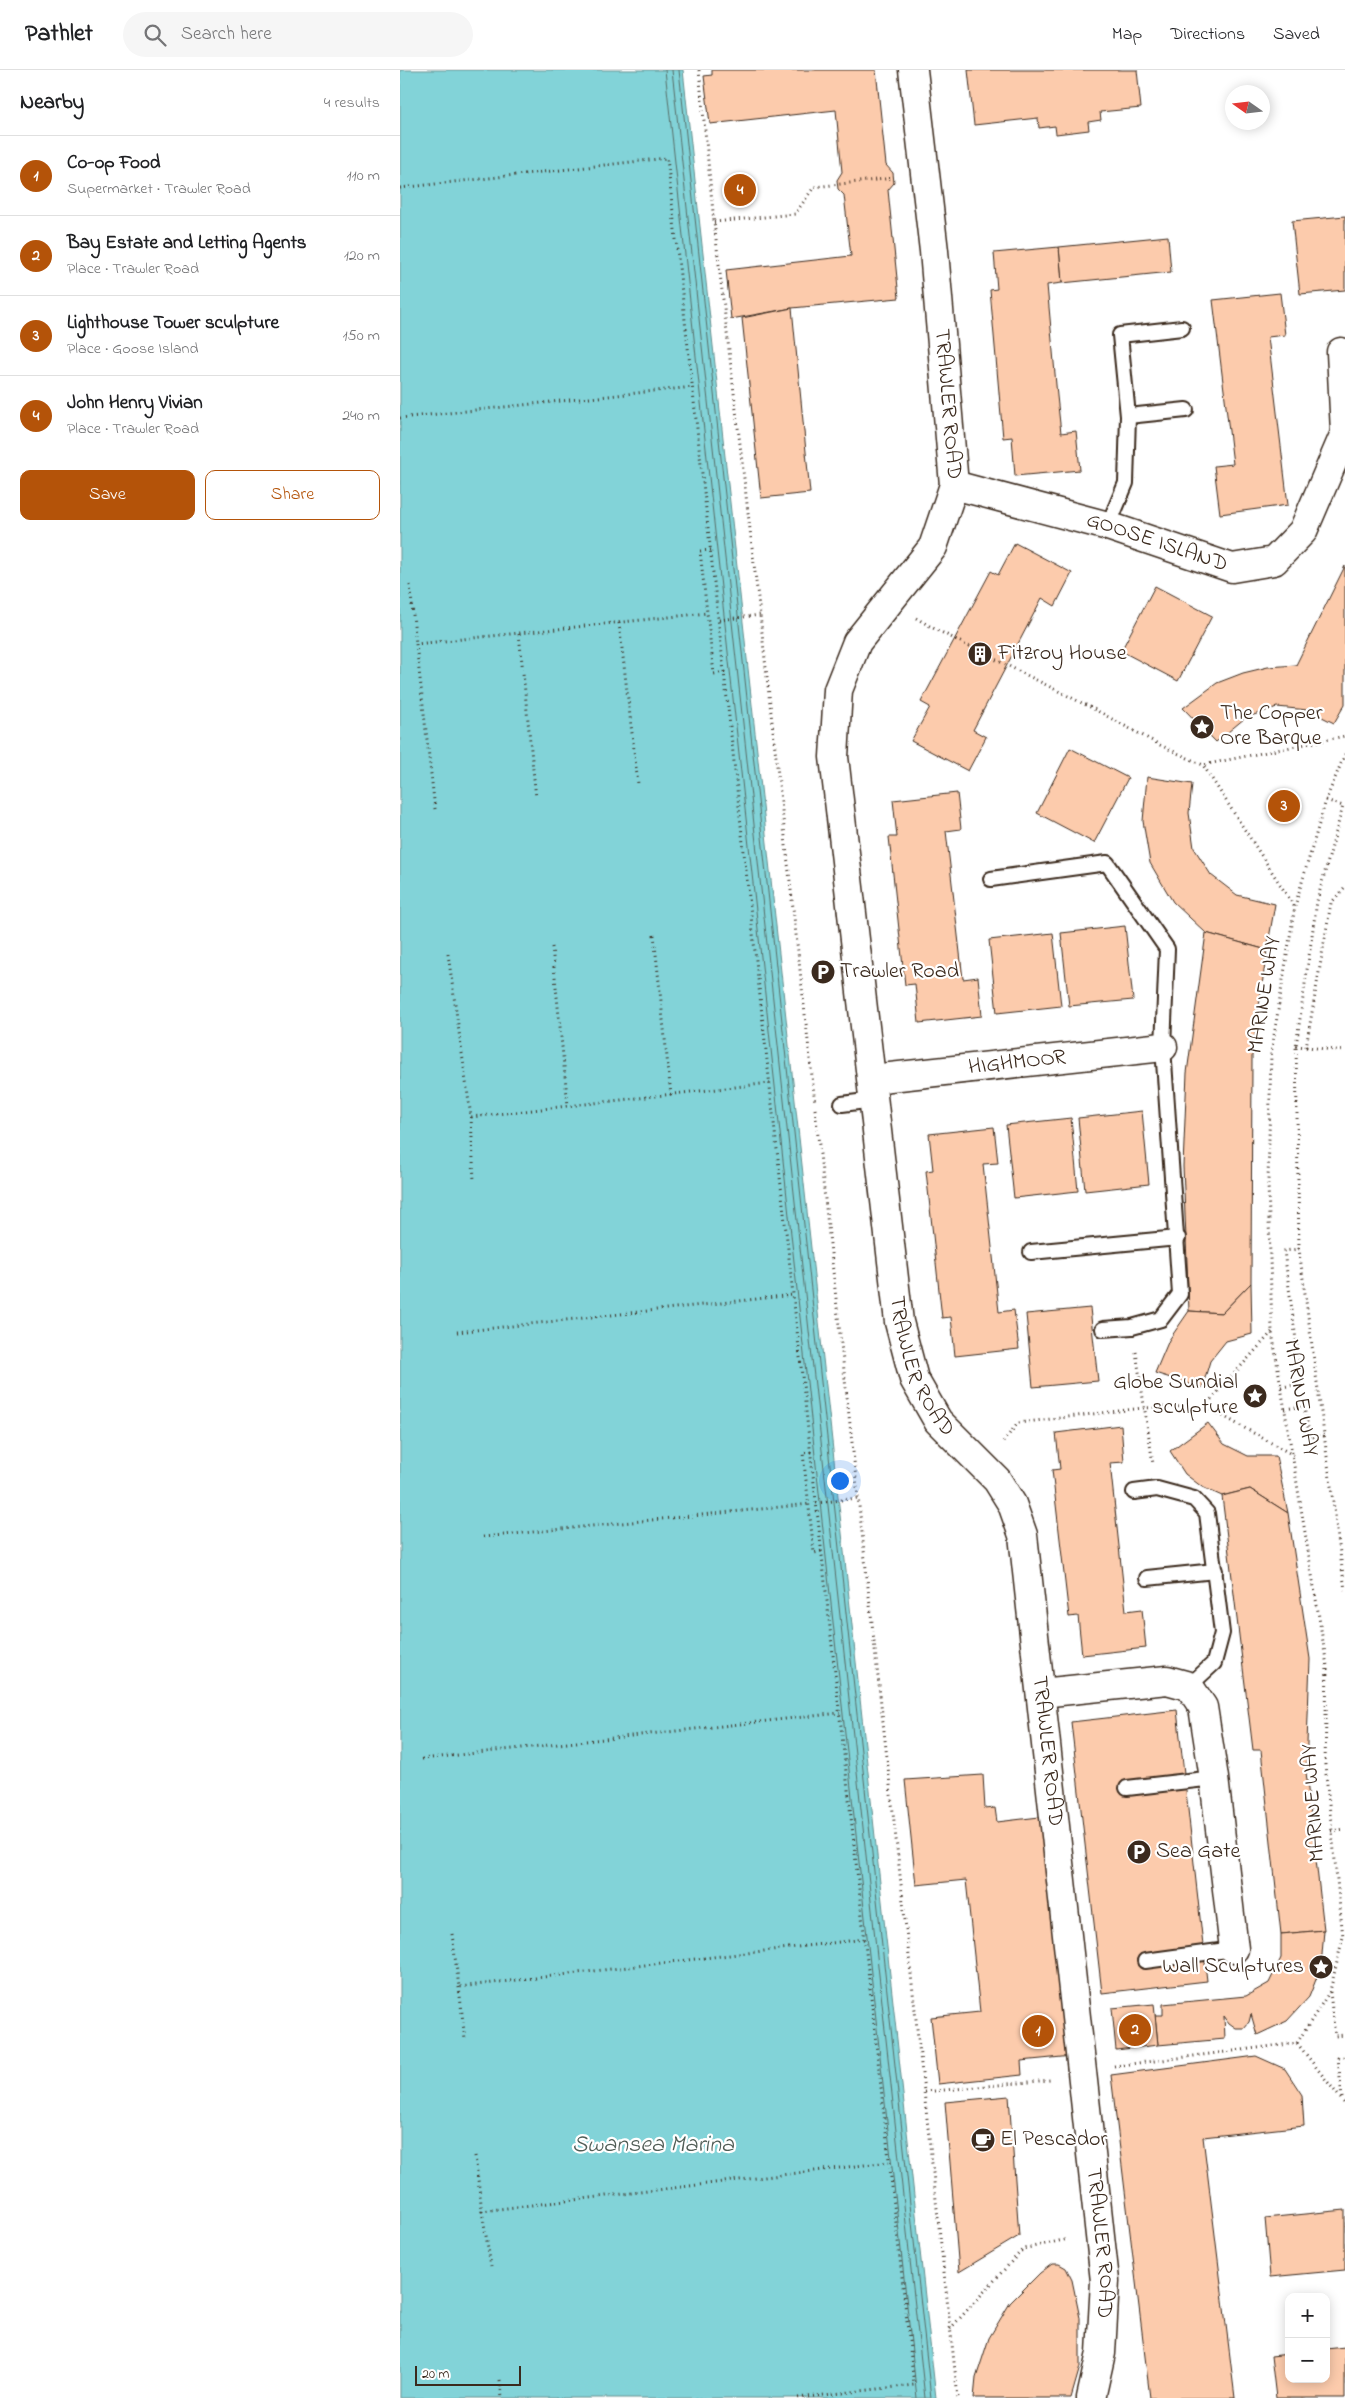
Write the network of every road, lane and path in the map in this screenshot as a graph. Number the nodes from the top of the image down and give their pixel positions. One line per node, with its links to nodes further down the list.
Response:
1 (699, 70): 5 (path)
2 (913, 70): 13 (street, TRAWLER ROAD)
3 (894, 178): 5 (path)
4 (400, 188): 8 (path)
5 (714, 222): 19 (path)
6 (1182, 328): 10 (lane)
7 (1341, 352): 12 (street, GOOSE ISLAND)
8 (693, 387): 11 (path); 15 (path)
9 (1186, 410): 10 (lane)
10 (1128, 416): 14 (lane)
11 (400, 418)
12 (1345, 432): 14 (street, GOOSE ISLAND)
13 (954, 485): 14 (street, GOOSE ISLAND); 17 (street, TRAWLER ROAD)
14 (1108, 526)
15 (711, 550): 18 (path); 20 (path)
16 (410, 585): 23 (path)
17 (891, 601): 27 (path); 43 (street, TRAWLER ROAD)
18 (707, 613): 21 (path); 24 (path)
19 (760, 615): 20 (path); 67 (path)
20 (719, 620): 24 (path)
21 (619, 623): 22 (path); 28 (path)
22 (519, 634): 23 (path); 29 (path)
23 (416, 644): 31 (path)
24 (725, 672): 42 (path)
25 (1345, 736): 27 (path)
26 (1345, 754): 30 (path, MARINE WAY)
27 (1203, 765): 34 (path)
28 (638, 784)
29 (536, 798)
30 (1326, 800): 34 (path, MARINE WAY); 38 (path)
31 (434, 809)
32 (991, 879): 39 (lane)
33 (1345, 887): 40 (path)
34 (1294, 906): 56 (path, MARINE WAY)
35 (654, 935): 44 (path)
36 (552, 947): 46 (path)
37 (448, 954): 47 (path)
38 (1296, 1046): 40 (path); 50 (path)
39 (1163, 1047): 43 (street, HIGHMOOR); 49 (lane)
40 (1306, 1047): 41 (path)
41 (1345, 1051)
42 (770, 1084): 44 (path); 52 (path)
43 (873, 1089): 45 (lane); 64 (street, TRAWLER ROAD)
44 (671, 1095): 46 (path)
45 (842, 1104)
46 (568, 1106): 47 (path)
47 (471, 1117): 48 (path)
48 (474, 1181)
49 (1178, 1238): 51 (lane); 53 (lane)
50 (1299, 1250): 57 (path); 61 (path)
51 (1031, 1252)
52 (794, 1295): 55 (path); 62 (path)
53 (1132, 1327): 54 (lane); 59 (path)
54 (1103, 1329)
55 (457, 1332)
56 (1272, 1332): 57 (path, MARINE WAY); 58 (path)
57 (1281, 1387): 60 (path, MARINE WAY)
58 (1205, 1406): 59 (path); 63 (path)
59 (1143, 1408): 64 (path); 65 (path)
60 (1285, 1409): 61 (path); 63 (path, MARINE WAY)
61 (1325, 1435): 74 (path)
62 (811, 1452): 68 (path); 69 (path)
63 (1294, 1455): 82 (path, MARINE WAY)
64 (984, 1467): 76 (street, TRAWLER ROAD)
65 (1157, 1490): 66 (lane); 72 (lane)
66 (1134, 1492)
67 (858, 1498): 68 (path); 95 (path)
68 (816, 1503): 71 (path)
69 (810, 1504): 70 (path); 71 (path)
70 (482, 1536)
71 (822, 1552): 77 (path)
72 (1215, 1571): 73 (lane); 75 (lane)
73 (1147, 1578)
74 (1345, 1590)
75 (1189, 1686): 76 (street); 79 (street)
76 (1041, 1693): 108 (street, TRAWLER ROAD)
77 (840, 1713): 78 (path); 84 (path)
78 (422, 1759)
79 (1214, 1778): 80 (lane); 85 (street)
80 (1127, 1788)
81 (1345, 1829): 82 (path)
82 (1330, 1831): 88 (path, MARINE WAY)
83 (452, 1934): 87 (path)
84 (865, 1939): 87 (path); 99 (path)
85 (1234, 1949): 86 (lane)
86 (1145, 1961)
87 (458, 1987): 90 (path)
88 (1330, 1991): 89 (path); 91 (path, MARINE WAY)
89 (1345, 2035)
90 (465, 2040)
91 (1297, 2043): 93 (path); 96 (path)
92 (1345, 2057): 96 (path)
93 (1113, 2066)
94 (1050, 2080): 95 (path)
95 (924, 2092): 103 (path)
96 (1342, 2098): 97 (path)
97 (1345, 2104)
98 (475, 2156): 100 (path)
99 (890, 2162): 100 (path); 106 (path)
100 (482, 2211): 102 (path)
101 (1071, 2239): 103 (path)
102 (491, 2266)
103 (950, 2329): 107 (path)
104 (500, 2380): 105 (path)
105 (502, 2398)
106 (797, 2398)
107 (958, 2398)
108 (1091, 2398)

